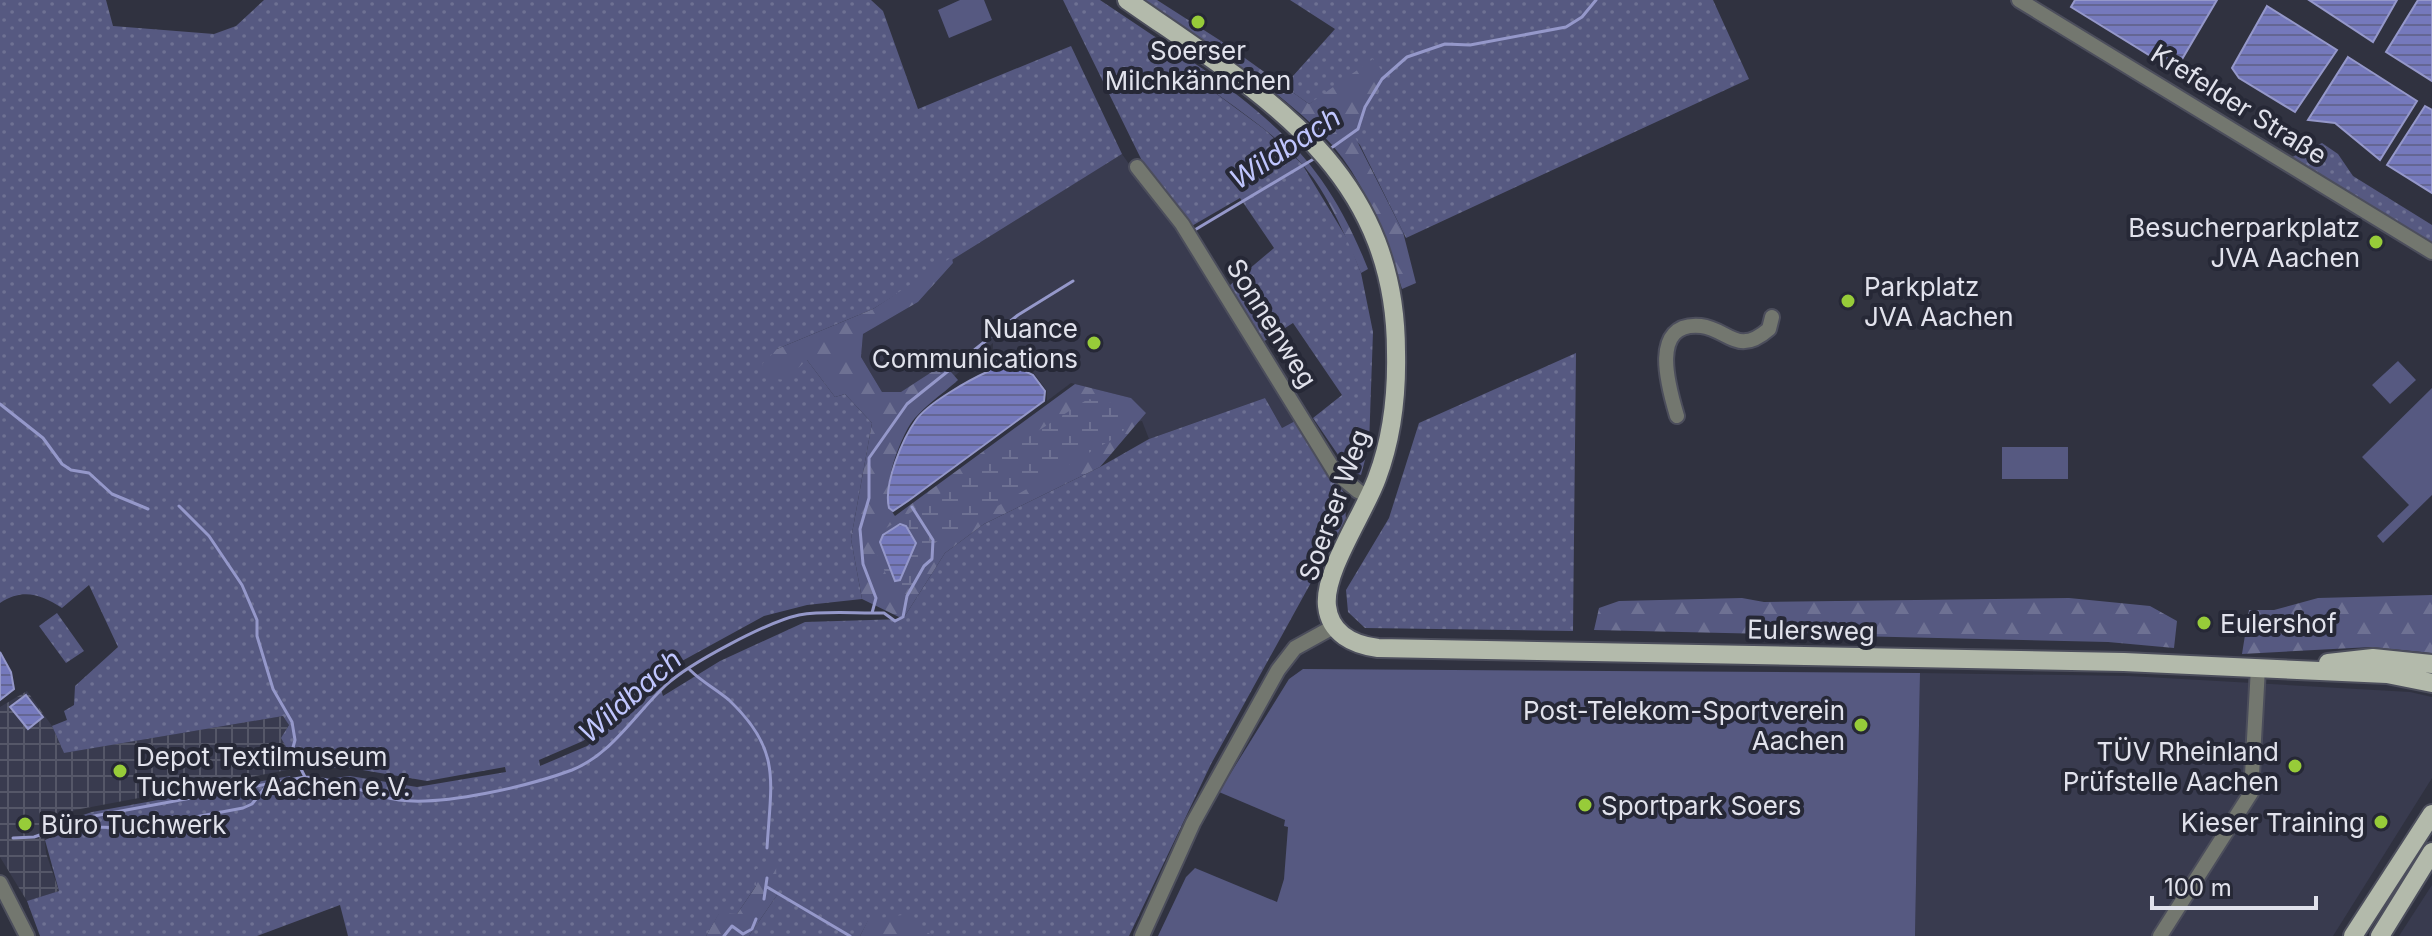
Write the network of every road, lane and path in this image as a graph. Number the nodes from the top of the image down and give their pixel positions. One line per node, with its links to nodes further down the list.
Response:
1 (1127, 0): 7 (main road, Soerser Weg)
2 (2019, 0): 4 (street, Krefelder Straße)
3 (1137, 167): 7 (street, Sonnenweg)
4 (2432, 252)
5 (1772, 317): 6 (street)
6 (1677, 416)
7 (1370, 497): 8 (main road, Soerser Weg)
8 (1333, 627): 10 (main road, Eulersweg); 17 (street)
9 (2432, 664): 11 (main road, Eulersweg)
10 (2258, 668): 11 (main road, Eulersweg); 18 (street)
11 (2293, 669): 12 (main road, Eulersweg)
12 (2432, 683)
13 (2432, 814): 19 (main road)
14 (2432, 852): 20 (main road)
15 (0, 883): 16 (street)
16 (27, 936)
17 (1142, 936)
18 (2160, 936)
19 (2353, 936)
20 (2380, 936)

